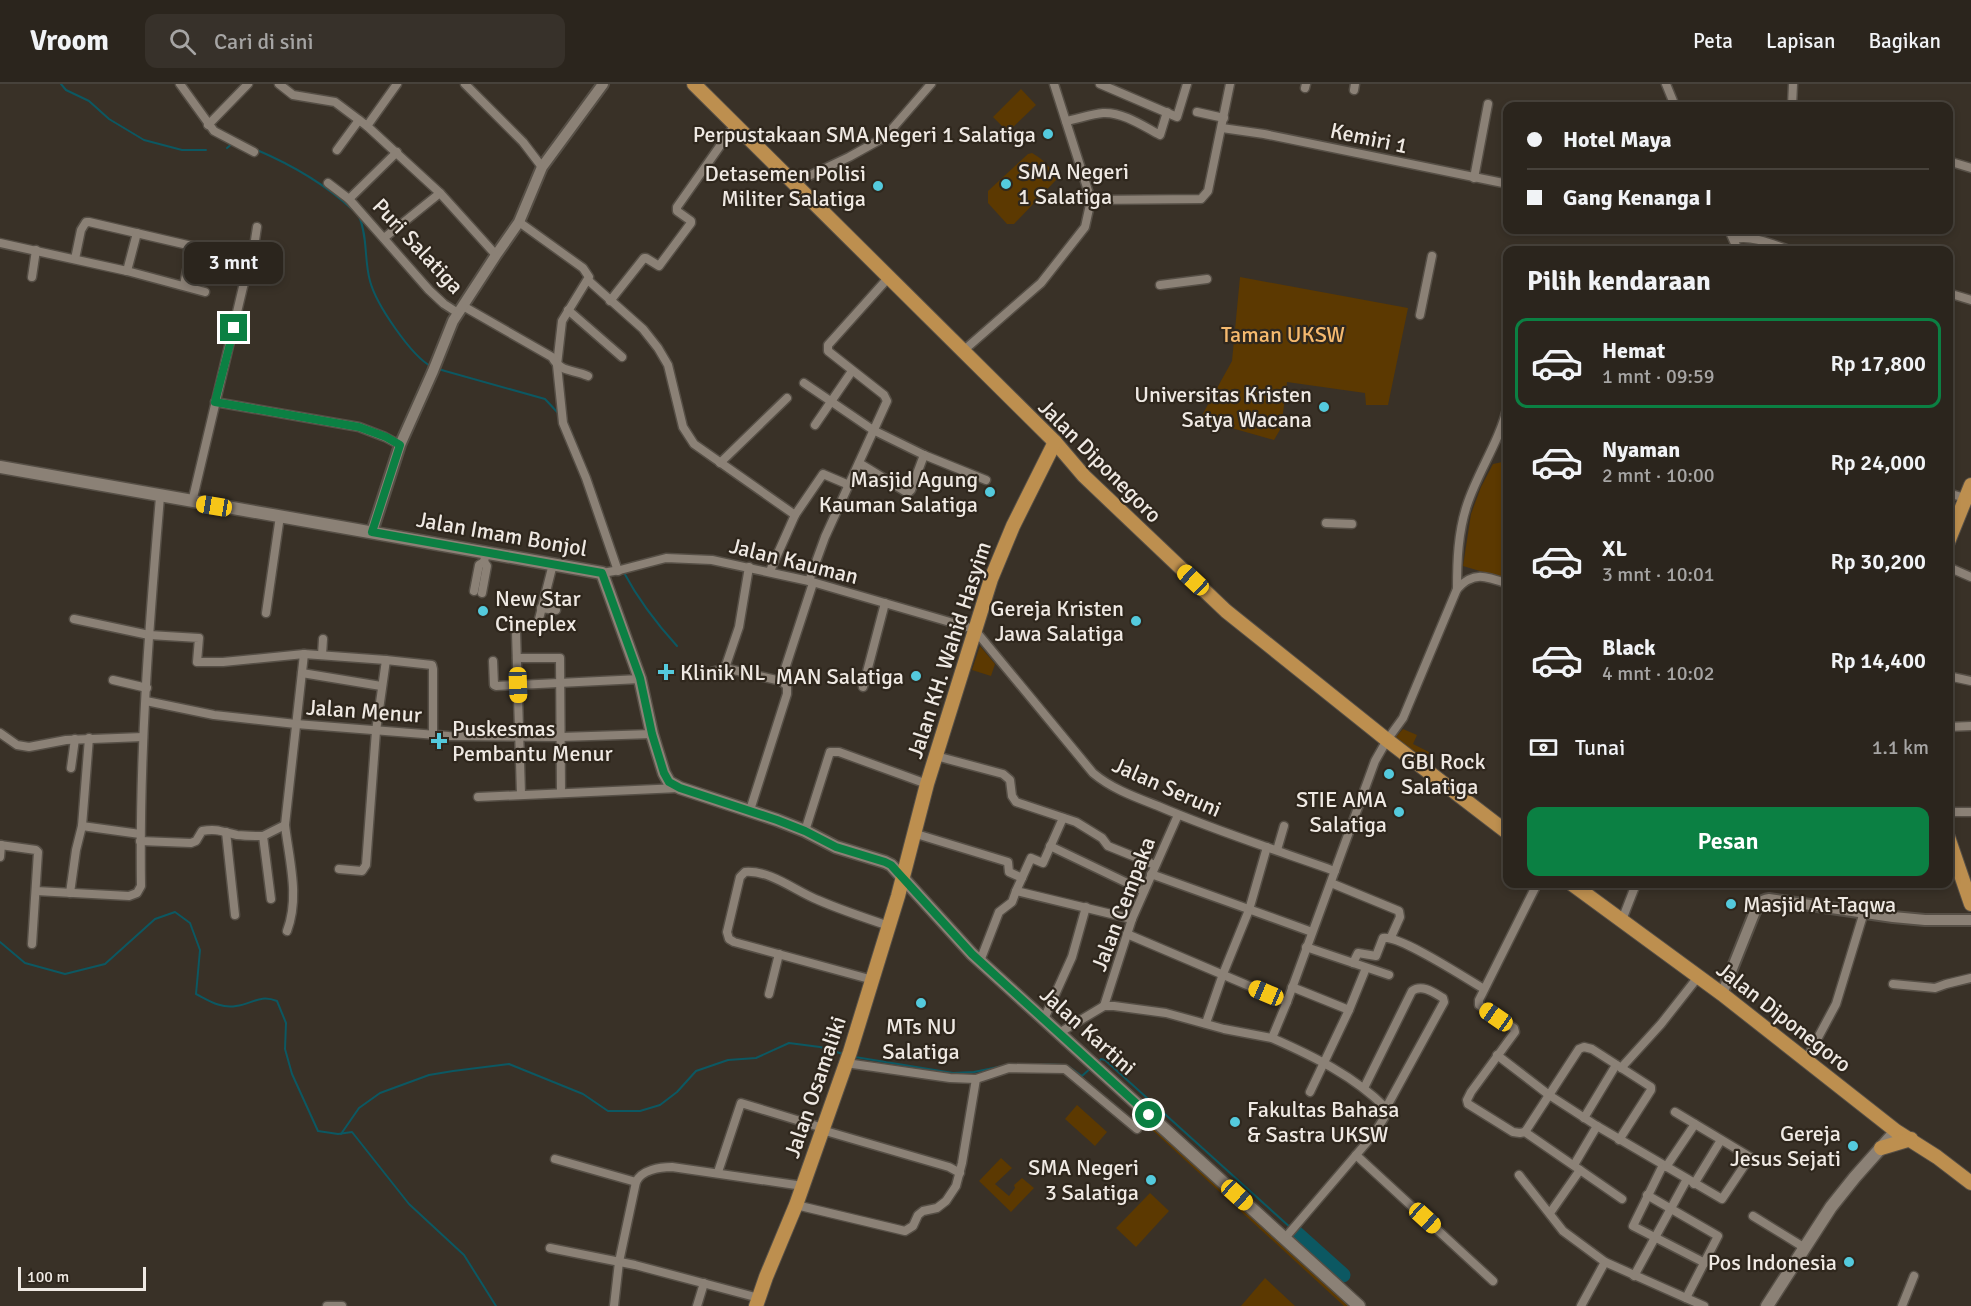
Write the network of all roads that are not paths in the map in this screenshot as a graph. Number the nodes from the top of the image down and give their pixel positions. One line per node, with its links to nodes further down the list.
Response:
1 (180, 84): 23 (street)
2 (248, 84): 23 (street)
3 (279, 84): 21 (street)
4 (397, 84): 24 (street)
5 (465, 84): 31 (street)
6 (603, 84): 31 (street)
7 (694, 84): 25 (main road, Jalan Diponegoro)
8 (931, 84): 35 (street)
9 (1054, 84): 22 (street)
10 (1100, 84): 18 (street)
11 (1187, 84): 18 (street)
12 (1230, 84): 20 (street)
13 (1666, 84): 15 (street)
14 (1793, 84): 16 (street)
15 (1673, 102)
16 (1792, 102)
17 (1488, 104): 33 (street)
18 (1167, 112): 22 (street)
19 (1197, 112): 20 (street)
20 (1224, 118): 26 (street)
21 (358, 120): 24 (street); 27 (street)
22 (1066, 121): 39 (street)
23 (211, 125): 28 (street)
24 (367, 126): 29 (street)
25 (734, 126): 35 (main road, Jalan Diponegoro); 65 (street)
26 (1222, 128): 33 (street, Kemiri 1); 39 (street)
27 (337, 150)
28 (254, 152)
29 (397, 152): 37 (street); 38 (street, Puri Salatiga)
30 (1953, 163): 32 (street)
31 (542, 167): 40 (street)
32 (1971, 168)
33 (1474, 178): 36 (street, Kemiri 1)
34 (328, 183): 38 (street)
35 (794, 183): 56 (main road, Jalan Diponegoro)
36 (1503, 183)
37 (440, 193): 44 (street); 51 (street)
38 (349, 199): 44 (street, Puri Salatiga)
39 (1091, 200): 69 (street)
40 (519, 222): 51 (street); 59 (street)
41 (257, 227): 54 (street)
42 (137, 232): 47 (street); 53 (street); 55 (street)
43 (1731, 234): 45 (street)
44 (384, 238): 66 (street, Puri Salatiga)
45 (1734, 239): 48 (street); 49 (street)
46 (0, 243): 50 (street)
47 (192, 246): 54 (street); 60 (street)
48 (1737, 246)
49 (1776, 246)
50 (36, 250): 53 (street); 57 (street)
51 (496, 255): 66 (street)
52 (1432, 256): 68 (street)
53 (75, 260): 55 (street)
54 (252, 260): 76 (street)
55 (128, 271): 60 (street)
56 (889, 277): 69 (main road, Jalan Diponegoro); 72 (street)
57 (32, 278)
58 (1207, 279): 61 (street)
59 (589, 280): 65 (street); 67 (street)
60 (184, 285): 62 (street)
61 (1160, 285)
62 (206, 291)
63 (1953, 294): 64 (street)
64 (1971, 300)
65 (610, 301): 84 (street)
66 (460, 309): 71 (street, Puri Salatiga); 82 (street)
67 (568, 310): 70 (street); 71 (street)
68 (1420, 315)
69 (963, 351): 81 (main road, Jalan Diponegoro)
70 (622, 357)
71 (557, 365): 73 (street, Puri Salatiga); 103 (street)
72 (852, 371): 77 (street); 80 (street)
73 (588, 376)
74 (804, 383): 77 (street)
75 (788, 398): 84 (street)
76 (215, 402): 82 (street); 92 (street)
77 (832, 402): 79 (street); 80 (street)
78 (1503, 421): 109 (street)
79 (815, 425)
80 (873, 430): 83 (street); 85 (street)
81 (1055, 442): 117 (main road, Jalan KH. Wahid Hasyim); 152 (main road, Jalan Diponegoro)
82 (400, 445): 98 (street)
83 (924, 455): 85 (street); 87 (street)
84 (720, 463): 93 (street)
85 (859, 463): 88 (street)
86 (0, 467): 91 (main road, Jalan Imam Bonjol)
87 (986, 480)
88 (849, 485): 93 (street); 107 (street)
89 (1969, 490): 90 (street); 97 (main road)
90 (1953, 492)
91 (160, 496): 92 (main road, Jalan Imam Bonjol); 119 (street)
92 (192, 502): 94 (main road, Jalan Imam Bonjol)
93 (795, 515): 104 (street)
94 (280, 516): 98 (main road, Jalan Imam Bonjol); 114 (street)
95 (1326, 523): 96 (street)
96 (1352, 524)
97 (1953, 530)
98 (372, 532): 99 (main road, Jalan Imam Bonjol)
99 (485, 557): 100 (main road, Jalan Imam Bonjol); 110 (street)
100 (553, 564): 105 (main road, Jalan Imam Bonjol); 112 (street)
101 (749, 567): 103 (street, Jalan Kauman); 104 (street, Jalan Kauman); 126 (street)
102 (1953, 569): 106 (street)
103 (622, 570): 105 (street, Jalan Kauman)
104 (770, 572): 107 (street, Jalan Kauman)
105 (602, 573): 130 (main road, Jalan Imam Bonjol)
106 (1971, 577)
107 (811, 582): 111 (street, Jalan Kauman); 132 (street)
108 (1503, 582): 109 (street)
109 (1456, 590): 152 (street)
110 (478, 592)
111 (885, 603): 117 (street, Jalan Kauman); 137 (street)
112 (541, 608): 113 (street); 116 (street)
113 (556, 610)
114 (266, 613)
115 (74, 619): 119 (street)
116 (537, 627)
117 (974, 629): 153 (main road, Jalan KH. Wahid Hasyim); 163 (street, Jalan Seruni)
118 (516, 632): 123 (street)
119 (149, 634): 121 (street); 138 (street)
120 (323, 639): 122 (street)
121 (304, 654): 122 (street); 127 (street)
122 (322, 655): 124 (street)
123 (517, 658): 134 (street); 135 (street)
124 (386, 660): 136 (street); 146 (street)
125 (493, 661): 135 (street)
126 (725, 668): 128 (street); 132 (street)
127 (302, 673): 136 (street); 140 (street)
128 (708, 673)
129 (1953, 677): 133 (street)
130 (640, 678): 134 (street); 145 (main road, Jalan Imam Bonjol)
131 (113, 680): 138 (street)
132 (781, 681): 160 (street)
133 (1971, 681)
134 (560, 683): 135 (street); 149 (street)
135 (518, 685): 148 (street)
136 (381, 686): 143 (street)
137 (863, 687)
138 (147, 688): 139 (street)
139 (146, 701): 140 (street, Jalan Menur); 147 (street)
140 (296, 724): 143 (street, Jalan Menur); 165 (street)
141 (1971, 726): 142 (street)
142 (1953, 727)
143 (376, 731): 146 (street, Jalan Menur); 180 (street)
144 (0, 733): 151 (street)
145 (652, 734): 149 (street, Jalan Menur); 156 (main road, Jalan Imam Bonjol)
146 (434, 735): 148 (street, Jalan Menur)
147 (143, 737): 150 (street); 173 (street)
148 (520, 737): 149 (street, Jalan Menur); 158 (street)
149 (561, 737): 157 (street)
150 (89, 738): 151 (street); 166 (street)
151 (75, 739): 154 (street)
152 (1387, 740): 168 (main road, Jalan Diponegoro); 182 (street)
153 (936, 756): 155 (main road, Jalan KH. Wahid Hasyim); 164 (street)
154 (71, 768)
155 (927, 784): 169 (street); 171 (main road, Jalan KH. Wahid Hasyim)
156 (680, 788): 157 (street); 160 (main road)
157 (561, 793): 158 (street)
158 (521, 794): 159 (street)
159 (478, 797)
160 (750, 810): 169 (main road)
161 (1953, 812): 162 (street)
162 (1971, 812)
163 (1178, 815): 176 (street, Jalan Seruni); 181 (street, Jalan Cempaka)
164 (1064, 818): 175 (street); 181 (street)
165 (285, 825): 172 (street); 203 (street)
166 (82, 826): 173 (street); 192 (street)
167 (1284, 826): 177 (street)
168 (1503, 829)
169 (805, 831): 183 (main road)
170 (226, 832): 172 (street); 173 (street); 198 (street)
171 (914, 833): 183 (main road, Jalan KH. Wahid Hasyim); 184 (street)
172 (263, 836): 193 (street)
173 (140, 837): 192 (street)
174 (0, 845): 179 (street); 189 (street)
175 (1050, 846): 184 (street); 191 (street)
176 (1267, 847): 177 (street, Jalan Seruni); 196 (street)
177 (1276, 850): 182 (street, Jalan Seruni)
178 (1953, 852): 194 (main road)
179 (0, 857)
180 (339, 869)
181 (1153, 869): 191 (street, Jalan Cempaka); 196 (street)
182 (1335, 871): 185 (street)
183 (902, 877): 202 (main road, Jalan Osamaliki); 210 (main road, Jalan Kartini)
184 (1022, 878): 190 (street)
185 (1330, 883): 204 (street); 206 (street)
186 (1535, 888): 220 (street)
187 (1578, 888): 200 (main road, Jalan Diponegoro)
188 (1634, 888): 200 (street)
189 (36, 891): 192 (street); 207 (street)
190 (1016, 891): 195 (street); 210 (street)
191 (1144, 891): 199 (street, Jalan Cempaka)
192 (70, 893)
193 (271, 899)
194 (1971, 904)
195 (1086, 907): 199 (street); 226 (street)
196 (1249, 910): 204 (street); 213 (street)
197 (1864, 912): 201 (street); 222 (street); 232 (street)
198 (235, 915)
199 (1132, 919): 205 (street, Jalan Cempaka)
200 (1622, 920): 215 (main road, Jalan Diponegoro)
201 (1971, 920)
202 (889, 926): 209 (street); 217 (main road, Jalan Osamaliki)
203 (287, 931)
204 (1312, 932): 208 (street)
205 (1127, 934): 213 (street); 224 (street, Jalan Cempaka)
206 (1391, 937): 211 (street); 220 (street)
207 (32, 944)
208 (1306, 947): 211 (street); 219 (street)
209 (779, 954): 217 (street); 221 (street)
210 (980, 961): 226 (main road, Jalan Kartini)
211 (1353, 963): 212 (street)
212 (1366, 968): 214 (street); 225 (street)
213 (1222, 974): 223 (street); 227 (street)
214 (1389, 975)
215 (1698, 977): 222 (main road, Jalan Diponegoro); 234 (street)
216 (1971, 978): 218 (street)
217 (873, 980): 231 (main road, Jalan Osamaliki)
218 (1893, 984)
219 (1292, 987): 223 (street); 225 (street)
220 (1484, 989): 230 (street)
221 (769, 994)
222 (1722, 994): 232 (main road, Jalan Diponegoro)
223 (1287, 1002): 229 (street)
224 (1104, 1006): 227 (street); 228 (street)
225 (1349, 1010): 233 (street)
226 (1044, 1019): 228 (main road, Jalan Kartini)
227 (1206, 1023): 229 (street)
228 (1059, 1033): 270 (main road, Jalan Kartini)
229 (1272, 1038): 233 (street)
230 (1497, 1055): 238 (street); 248 (street)
231 (848, 1059): 235 (street); 245 (main road, Jalan Osamaliki)
232 (1806, 1060): 242 (main road, Jalan Diponegoro)
233 (1324, 1063): 236 (street); 237 (street)
234 (1619, 1066): 238 (street); 241 (street); 250 (street)
235 (976, 1079): 246 (street); 258 (street)
236 (1364, 1088): 239 (street); 239 (street)
237 (1310, 1092)
238 (1549, 1095): 241 (street); 248 (street)
239 (1386, 1108): 253 (street)
240 (1675, 1112): 243 (street)
241 (1584, 1118): 244 (street)
242 (1882, 1120): 247 (main road, Jalan Diponegoro); 252 (main road)
243 (1695, 1124): 251 (street); 255 (street)
244 (1597, 1126): 250 (street); 256 (street)
245 (822, 1129): 257 (street); 258 (street); 263 (main road, Jalan Osamaliki)
246 (1137, 1129)
247 (1896, 1131): 249 (main road, Jalan Diponegoro); 252 (main road)
248 (1525, 1132): 256 (street)
249 (1911, 1139): 252 (main road); 262 (main road, Jalan Diponegoro)
250 (1619, 1140): 255 (street)
251 (1721, 1140): 260 (street); 260 (street)
252 (1883, 1145): 273 (main road)
253 (1356, 1155): 270 (street); 279 (street)
254 (555, 1159): 261 (street)
255 (1665, 1166): 260 (street); 264 (street)
256 (1577, 1167): 265 (street); 268 (street)
257 (718, 1172): 261 (street); 263 (street)
258 (960, 1173): 266 (street)
259 (1519, 1175): 268 (street)
260 (1690, 1181): 267 (street)
261 (636, 1182): 274 (street)
262 (1971, 1183)
263 (803, 1185): 266 (main road, Jalan Osamaliki)
264 (1647, 1195): 267 (street); 271 (street)
265 (1622, 1199)
266 (796, 1205): 282 (main road, Jalan Osamaliki)
267 (1670, 1208): 271 (street); 276 (street)
268 (1550, 1213): 275 (street)
269 (1753, 1216): 273 (street)
270 (1285, 1238): 287 (main road, Jalan Kartini)
271 (1654, 1238): 276 (street); 277 (street)
272 (550, 1248): 274 (street)
273 (1805, 1248): 290 (main road)
274 (619, 1262): 280 (street); 285 (street)
275 (1605, 1262): 277 (street); 288 (street)
276 (1705, 1263): 281 (street)
277 (1634, 1276): 281 (street)
278 (1914, 1276): 291 (street)
279 (1493, 1281)
280 (704, 1283): 282 (street); 286 (street)
281 (1686, 1298): 289 (street)
282 (757, 1302)
283 (327, 1306): 284 (street)
284 (342, 1306)
285 (614, 1306)
286 (697, 1306)
287 (1359, 1306)
288 (1581, 1306)
289 (1704, 1306)
290 (1767, 1306)
291 (1902, 1306)

